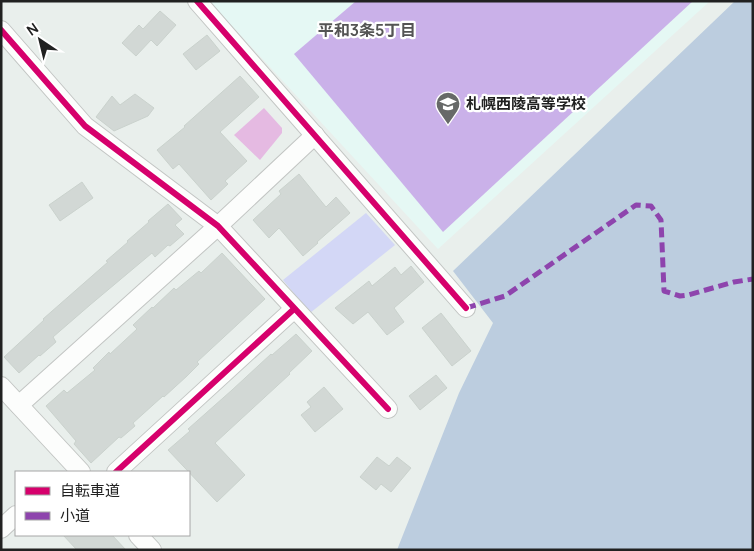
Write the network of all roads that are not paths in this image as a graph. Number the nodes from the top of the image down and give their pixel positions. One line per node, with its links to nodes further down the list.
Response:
1 (197, 1): 3 (street)
2 (1, 30): 4 (street)
3 (315, 136): 4 (street); 5 (street)
4 (218, 226): 6 (street); 8 (street)
5 (466, 308)
6 (294, 309): 9 (street); 11 (street)
7 (1, 386): 8 (street)
8 (19, 405): 10 (street)
9 (388, 409)
10 (71, 469)
11 (117, 471)
12 (15, 516): 13 (street)
13 (1, 529)
14 (139, 536): 15 (street)
15 (152, 550)

